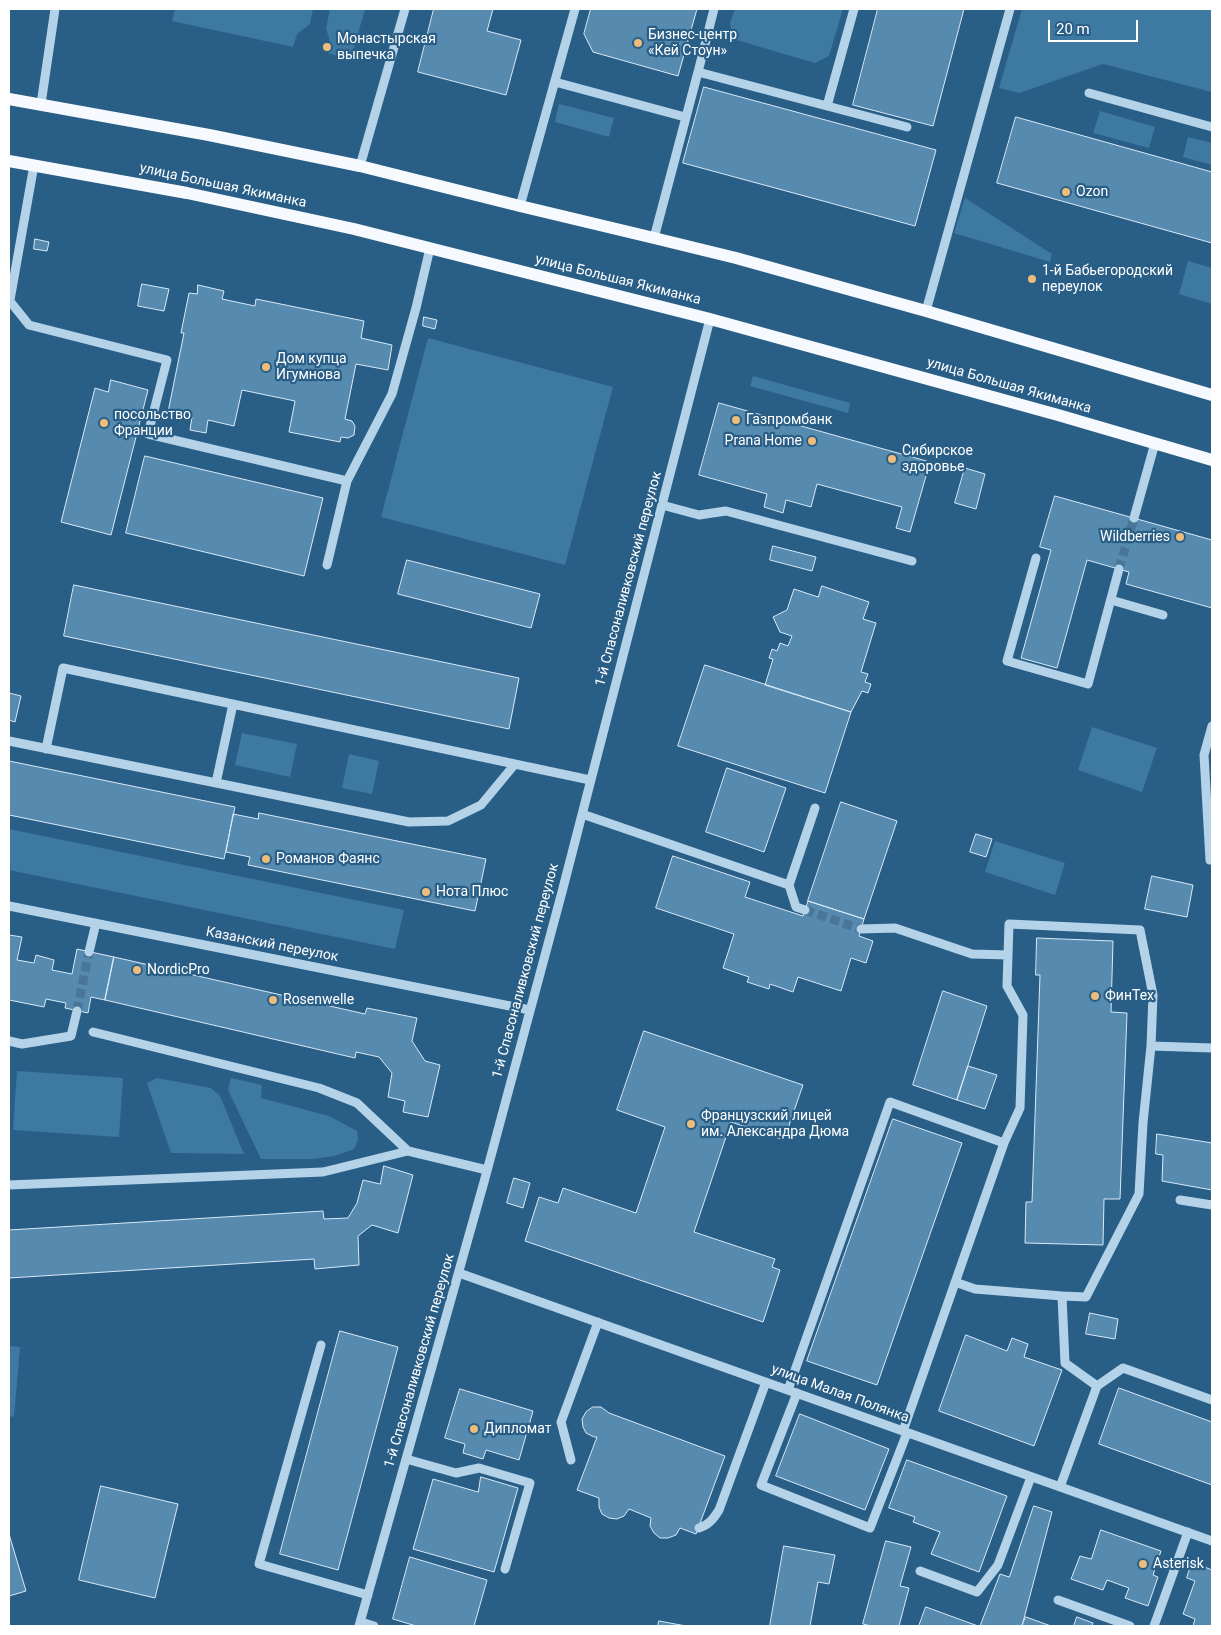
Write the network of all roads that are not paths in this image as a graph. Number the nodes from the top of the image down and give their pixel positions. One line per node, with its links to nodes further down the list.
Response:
1 (55, 9): 11 (street)
2 (405, 9): 18 (street)
3 (575, 9): 8 (street)
4 (714, 9): 7 (street)
5 (854, 9): 12 (street)
6 (1010, 9): 23 (street)
7 (698, 72): 12 (street); 13 (street)
8 (555, 82): 13 (street); 19 (street)
9 (1090, 93): 15 (street)
10 (9, 99): 11 (main road)
11 (41, 104): 18 (main road)
12 (827, 106): 14 (street)
13 (685, 117): 20 (street)
14 (907, 127)
15 (1212, 127)
16 (9, 161): 17 (main road, улица Большая Якиманка)
17 (34, 165): 21 (main road, улица Большая Якиманка); 22 (street)
18 (360, 166): 19 (main road)
19 (520, 206): 20 (main road)
20 (654, 238): 23 (main road)
21 (430, 248): 24 (main road, улица Большая Якиманка); 28 (street)
22 (9, 300): 28 (street)
23 (926, 311): 25 (main road)
24 (710, 319): 26 (main road, улица Большая Якиманка); 29 (street, 1-й Спасоналивковский переулок)
25 (1212, 395)
26 (1155, 443): 27 (main road, улица Большая Якиманка); 30 (street)
27 (1212, 460)
28 (348, 482): 33 (street)
29 (662, 505): 32 (street); 42 (street, 1-й Спасоналивковский переулок)
30 (1134, 518)
31 (1036, 558): 35 (street)
32 (912, 561)
33 (328, 565)
34 (1119, 569): 35 (street)
35 (1111, 600): 36 (street)
36 (1163, 615)
37 (233, 704): 40 (street); 41 (street); 43 (street)
38 (1212, 726): 46 (street)
39 (9, 741): 40 (street)
40 (46, 749): 43 (street)
41 (515, 764): 42 (street); 43 (street)
42 (590, 780): 45 (street, 1-й Спасоналивковский переулок)
43 (216, 783)
44 (815, 808): 47 (street)
45 (582, 814): 47 (street); 54 (street, 1-й Спасоналивковский переулок)
46 (1212, 860)
47 (789, 885): 49 (street)
48 (9, 906): 50 (street, Казанский переулок)
49 (805, 910)
50 (96, 923): 52 (street); 54 (street, Казанский переулок)
51 (861, 929): 53 (street)
52 (89, 952)
53 (1008, 955): 58 (street); 60 (street)
54 (530, 1010): 62 (street, 1-й Спасоналивковский переулок)
55 (77, 1011): 57 (street)
56 (93, 1032): 61 (street)
57 (9, 1041)
58 (1151, 1046): 59 (street); 68 (street)
59 (1212, 1048)
60 (1004, 1142): 67 (street); 73 (street)
61 (408, 1151): 62 (street); 63 (street)
62 (488, 1170): 66 (street, 1-й Спасоналивковский переулок)
63 (9, 1185)
64 (1180, 1200): 65 (street)
65 (1212, 1206)
66 (459, 1273): 69 (street, улица Малая Полянка); 76 (street, 1-й Спасоналивковский переулок)
67 (955, 1282): 68 (street); 75 (street)
68 (1062, 1296): 72 (street)
69 (598, 1322): 71 (street, улица Малая Полянка); 77 (street)
70 (321, 1345): 85 (street)
71 (766, 1382): 73 (street, улица Малая Полянка); 80 (street)
72 (1097, 1386): 74 (street); 79 (street)
73 (792, 1392): 75 (street, улица Малая Полянка); 75 (street)
74 (1212, 1400)
75 (905, 1432): 78 (street, улица Малая Полянка)
76 (406, 1459): 83 (street); 85 (street, 1-й Спасоналивковский переулок)
77 (571, 1460)
78 (1030, 1477): 79 (street, улица Малая Полянка); 84 (street)
79 (1060, 1487): 81 (street, улица Малая Полянка)
80 (699, 1528)
81 (1188, 1532): 82 (street, улица Малая Полянка); 90 (street)
82 (1212, 1541)
83 (505, 1569)
84 (920, 1571)
85 (368, 1595): 87 (street, 1-й Спасоналивковский переулок)
86 (1058, 1600): 89 (street)
87 (360, 1624): 88 (street)
88 (374, 1626)
89 (1130, 1626)
90 (1154, 1626)

